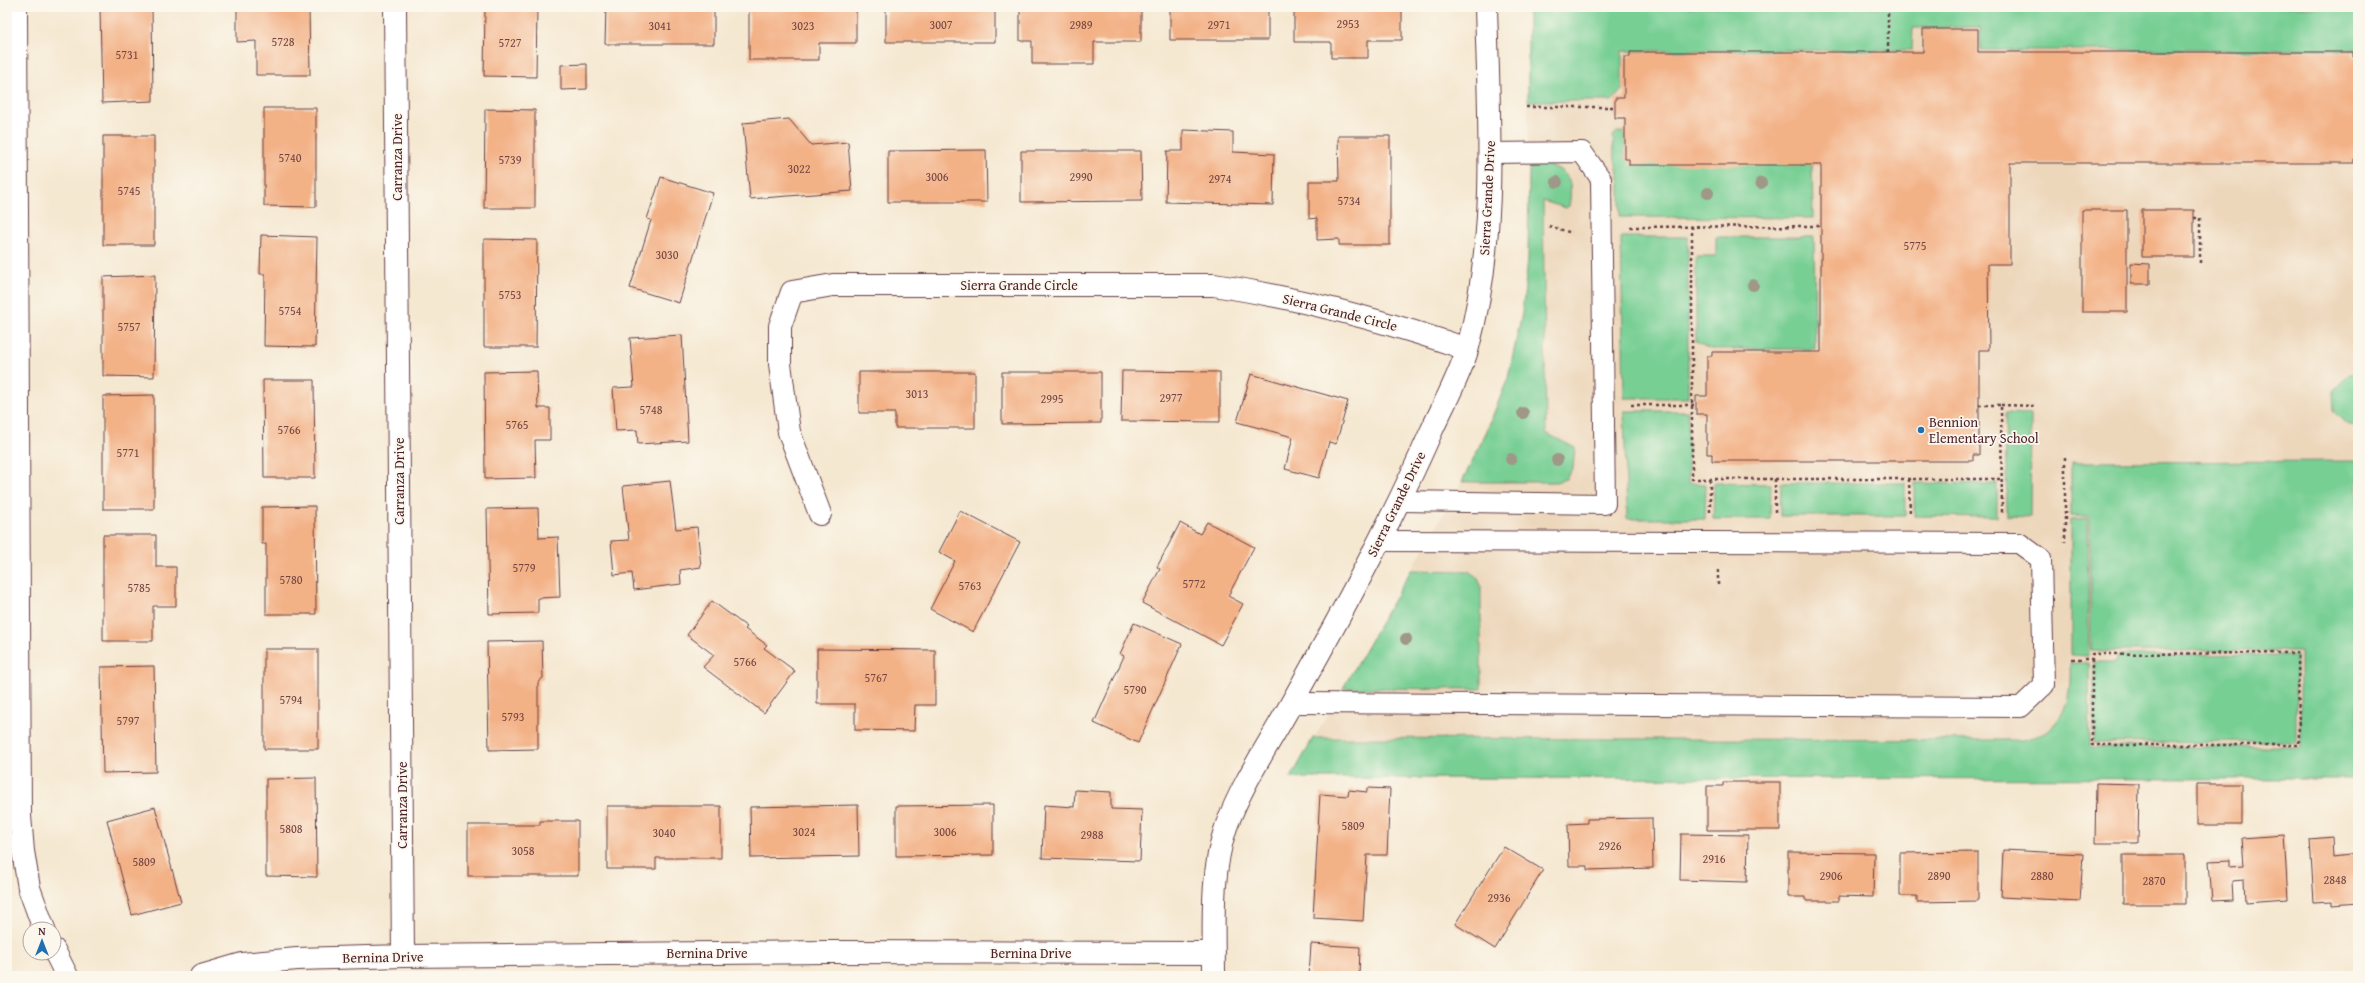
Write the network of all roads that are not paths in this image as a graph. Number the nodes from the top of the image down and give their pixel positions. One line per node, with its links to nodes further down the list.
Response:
1 (16, 7): 10 (street)
2 (395, 7): 13 (street, Carranza Drive)
3 (1486, 7): 4 (street, Sierra Grande Drive)
4 (1490, 153): 5 (street, Sierra Grande Drive); 6 (lane)
5 (1467, 349): 6 (street, Sierra Grande Drive); 7 (street, Sierra Grande Circle)
6 (1401, 501): 8 (street, Sierra Grande Drive)
7 (820, 514)
8 (1379, 541): 9 (street, Sierra Grande Drive); 9 (lane)
9 (1292, 703): 12 (street, Sierra Grande Drive)
10 (14, 742): 11 (street)
11 (41, 921)
12 (1214, 953): 13 (street, Bernina Drive); 17 (street, Sierra Grande Drive)
13 (403, 956): 16 (street, Bernina Drive)
14 (60, 961): 15 (street)
15 (67, 976)
16 (201, 976)
17 (1214, 976)

